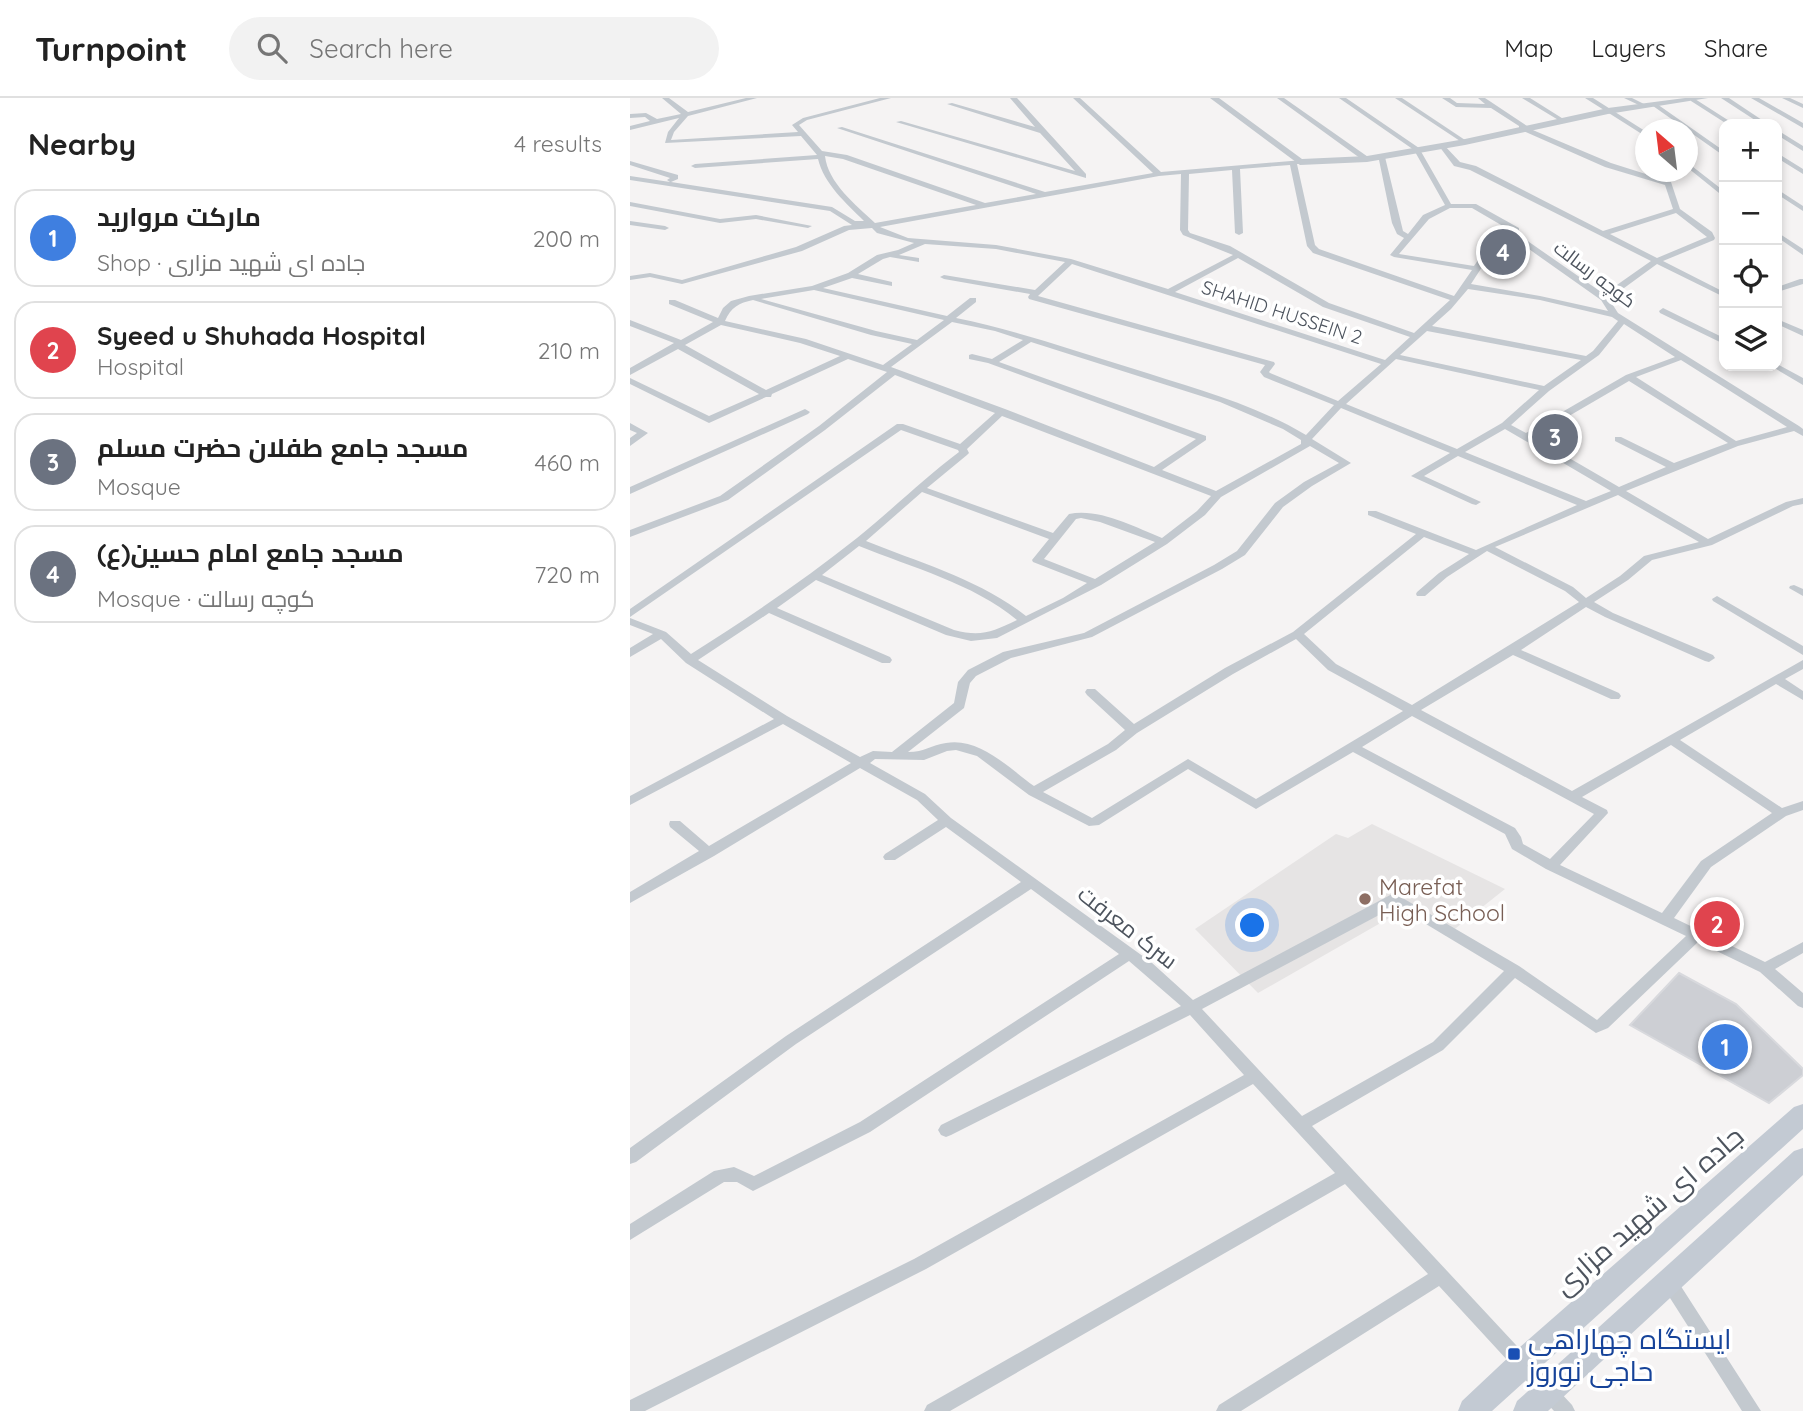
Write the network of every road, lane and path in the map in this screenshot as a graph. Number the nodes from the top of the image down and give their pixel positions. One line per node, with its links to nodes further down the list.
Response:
1 (665, 98): 24 (street)
2 (754, 98): 24 (street)
3 (888, 98): 37 (street)
4 (1013, 98): 36 (street)
5 (1076, 98): 55 (street)
6 (1214, 98): 49 (street)
7 (1280, 98): 47 (street)
8 (1342, 98): 41 (street)
9 (1398, 98): 39 (street)
10 (1445, 98): 20 (street)
11 (1481, 98): 20 (street)
12 (1525, 98): 28 (street)
13 (1587, 98): 23 (street)
14 (1627, 98): 21 (street)
15 (1724, 98): 27 (street)
16 (1754, 98): 32 (street)
17 (1785, 98): 22 (street)
18 (1690, 99): 21 (street); 26 (street)
19 (950, 104): 36 (street)
20 (1493, 106): 35 (street)
21 (1650, 106): 23 (street); 43 (street)
22 (1803, 106)
23 (1611, 110): 28 (street); 31 (street)
24 (686, 114): 29 (street); 37 (street)
25 (630, 116): 29 (street)
26 (1723, 119)
27 (1757, 119)
28 (1562, 120): 35 (street)
29 (655, 121): 33 (street)
30 (899, 122): 56 (street)
31 (1635, 126)
32 (1803, 126)
33 (630, 128)
34 (840, 128): 62 (street)
35 (1523, 128): 39 (street); 67 (street)
36 (1043, 131): 56 (street)
37 (805, 134): 44 (street)
38 (1782, 135): 42 (street)
39 (1465, 142): 40 (street)
40 (1441, 145): 41 (street); 74 (street)
41 (1417, 149): 45 (street); 65 (street)
42 (1803, 149)
43 (1719, 151)
44 (821, 155): 50 (street); 64 (street); 69 (street)
45 (1381, 157): 47 (street); 75 (street)
46 (1782, 158): 53 (street)
47 (1367, 159): 49 (street)
48 (630, 163): 58 (street)
49 (1296, 163): 51 (street); 99 (street)
50 (695, 166)
51 (1236, 168): 52 (street); 73 (street)
52 (1185, 172): 55 (street); 79 (street)
53 (1803, 172)
54 (1698, 173): 60 (street)
55 (1159, 174): 59 (street)
56 (1083, 176): 59 (street)
57 (630, 178): 58 (street)
58 (667, 183): 69 (street)
59 (1093, 187): 62 (street)
60 (1719, 191)
61 (1782, 194): 66 (street)
62 (1046, 195): 64 (street)
63 (630, 204): 70 (street)
64 (985, 206): 69 (street)
65 (1449, 206): 72 (street); 75 (street)
66 (1803, 209)
67 (1676, 210): 74 (street); 83 (street)
68 (630, 223): 71 (street)
69 (874, 224): 77 (street, SHAHID HUSSEIN 2); 87 (street)
70 (808, 226)
71 (665, 228)
72 (1508, 232): 84 (street); 98 (street, کوچه رسالت)
73 (1239, 233)
74 (1602, 234): 83 (street)
75 (1407, 237): 84 (street)
76 (1782, 238): 78 (street)
77 (923, 241): 80 (street); 82 (street, SHAHID HUSSEIN 2)
78 (1803, 253)
79 (1238, 254): 90 (street); 94 (street)
80 (890, 255): 81 (street); 85 (street)
81 (916, 260)
82 (1071, 261): 94 (street, SHAHID HUSSEIN 2); 96 (street)
83 (1656, 261): 95 (street); 98 (street)
84 (1474, 268): 91 (street)
85 (851, 275): 89 (street); 92 (street)
86 (943, 277): 96 (street)
87 (630, 278)
88 (1803, 281): 93 (street)
89 (889, 284)
90 (1289, 286): 110 (street)
91 (1466, 286): 99 (street); 103 (street)
92 (814, 288): 97 (street); 104 (street)
93 (1782, 288)
94 (1169, 292): 118 (street, SHAHID HUSSEIN 2)
95 (1719, 292)
96 (1038, 293): 129 (street)
97 (750, 298): 105 (street); 113 (street)
98 (1604, 298): 103 (street, کوچه رسالت)
99 (1454, 299): 108 (street)
100 (973, 300): 104 (street)
101 (672, 302): 105 (street)
102 (1663, 311): 112 (street)
103 (1620, 317): 117 (street, کوچه رسالت); 119 (street)
104 (950, 319): 111 (street); 113 (street)
105 (720, 322): 114 (street); 115 (street)
106 (630, 323): 114 (street)
107 (1782, 323): 109 (street)
108 (1427, 328): 110 (street); 119 (street)
109 (1803, 333)
110 (1415, 336): 118 (street)
111 (1030, 339): 120 (street); 137 (street)
112 (1719, 339)
113 (920, 343): 121 (street)
114 (679, 344): 123 (street); 128 (street)
115 (848, 356): 121 (street); 128 (street)
116 (972, 356): 120 (street)
117 (1682, 357): 124 (street); 134 (street, کوچه رسالت)
118 (1390, 359): 127 (street); 129 (street)
119 (1588, 359): 127 (street)
120 (993, 362): 143 (street)
121 (888, 370): 130 (street); 153 (street)
122 (1782, 370): 126 (street)
123 (630, 372)
124 (1629, 377): 135 (street); 139 (street)
125 (630, 381): 128 (street)
126 (1803, 382)
127 (1546, 389): 132 (street)
128 (768, 395)
129 (1338, 405): 137 (street); 141 (street)
130 (1002, 411): 140 (street); 143 (street)
131 (805, 412): 146 (street)
132 (1505, 425): 135 (street); 141 (street)
133 (630, 426): 138 (street)
134 (1799, 427): 139 (street)
135 (1525, 438): 145 (street)
136 (1618, 439): 142 (street)
137 (1306, 440): 147 (street); 187 (street)
138 (630, 443)
139 (1735, 444): 142 (street)
140 (961, 448): 144 (street); 166 (street)
141 (1454, 453): 149 (street); 150 (street)
142 (1674, 467): 145 (street)
143 (1156, 470): 147 (street)
144 (919, 488): 154 (street); 155 (street)
145 (1618, 490): 150 (street); 157 (street)
146 (630, 491)
147 (1217, 495): 156 (street)
148 (1803, 501): 157 (street)
149 (1476, 502)
150 (1587, 505): 158 (street)
151 (1372, 513): 152 (street)
152 (1423, 533): 159 (street); 170 (street)
153 (630, 534)
154 (1056, 538): 156 (street); 161 (street)
155 (858, 542): 160 (street); 168 (street)
156 (1163, 542): 161 (street)
157 (1708, 543): 164 (street)
158 (1487, 547): 159 (street); 164 (street)
159 (1475, 553): 162 (street)
160 (816, 576): 165 (street); 168 (street)
161 (1097, 583): 168 (street)
162 (1421, 594)
163 (1717, 599): 172 (street)
164 (1585, 602): 171 (street); 174 (street)
165 (770, 609): 175 (street); 176 (street)
166 (630, 614)
167 (630, 621): 169 (street, سرک معرفت)
168 (1025, 621)
169 (662, 634): 173 (street); 175 (street, سرک معرفت)
170 (1297, 634): 182 (street); 184 (street)
171 (1511, 650): 180 (street); 182 (street)
172 (1803, 651)
173 (630, 653)
174 (1709, 658)
175 (690, 660): 183 (street, سرک معرفت)
176 (886, 660)
177 (1803, 664): 178 (street)
178 (1776, 679): 181 (street); 185 (street)
179 (1091, 692): 184 (street)
180 (1615, 696)
181 (1803, 696)
182 (1414, 711): 186 (street); 190 (street)
183 (783, 719): 188 (street, سرک معرفت); 191 (street)
184 (1133, 730): 189 (street)
185 (1672, 740): 190 (street); 193 (street)
186 (1351, 746): 189 (street); 198 (street)
187 (895, 756): 188 (street); 189 (street)
188 (862, 762): 194 (street, سرک معرفت); 196 (street)
189 (1033, 792)
190 (1573, 796): 198 (street)
191 (630, 801)
192 (1803, 805): 193 (street)
193 (1781, 813): 201 (street)
194 (946, 821): 197 (street); 199 (street, سرک معرفت)
195 (675, 824): 196 (street)
196 (709, 853): 200 (street)
197 (890, 857)
198 (1551, 866): 201 (street)
199 (1032, 882): 204 (street, سرک معرفت); 213 (street)
200 (630, 898)
201 (1665, 920): 202 (street)
202 (1695, 936): 205 (street); 206 (street)
203 (1803, 947): 205 (street)
204 (1130, 954): 208 (street, سرک معرفت); 216 (street)
205 (1765, 968): 207 (street)
206 (1514, 970): 208 (street); 211 (street)
207 (1803, 1002)
208 (1192, 1008): 209 (street, سرک معرفت); 212 (street)
209 (1255, 1076): 211 (street, سرک معرفت); 221 (street)
210 (1803, 1114): 219 (main road, جاده ای شهید مزاری)
211 (1302, 1124): 215 (street, سرک معرفت)
212 (946, 1130)
213 (630, 1157)
214 (1803, 1159): 218 (main road)
215 (1347, 1175): 217 (street, سرک معرفت); 222 (street)
216 (630, 1233)
217 (1441, 1275): 219 (street, سرک معرفت); 223 (street)
218 (1669, 1282): 220 (main road); 227 (street)
219 (1522, 1363): 220 (street, سرک معرفت); 224 (main road, جاده ای شهید مزاری)
220 (1548, 1391): 225 (main road); 226 (street, سرک معرفت)
221 (630, 1409)
222 (933, 1411)
223 (1224, 1411)
224 (1472, 1411)
225 (1527, 1411)
226 (1566, 1411)
227 (1752, 1411)

